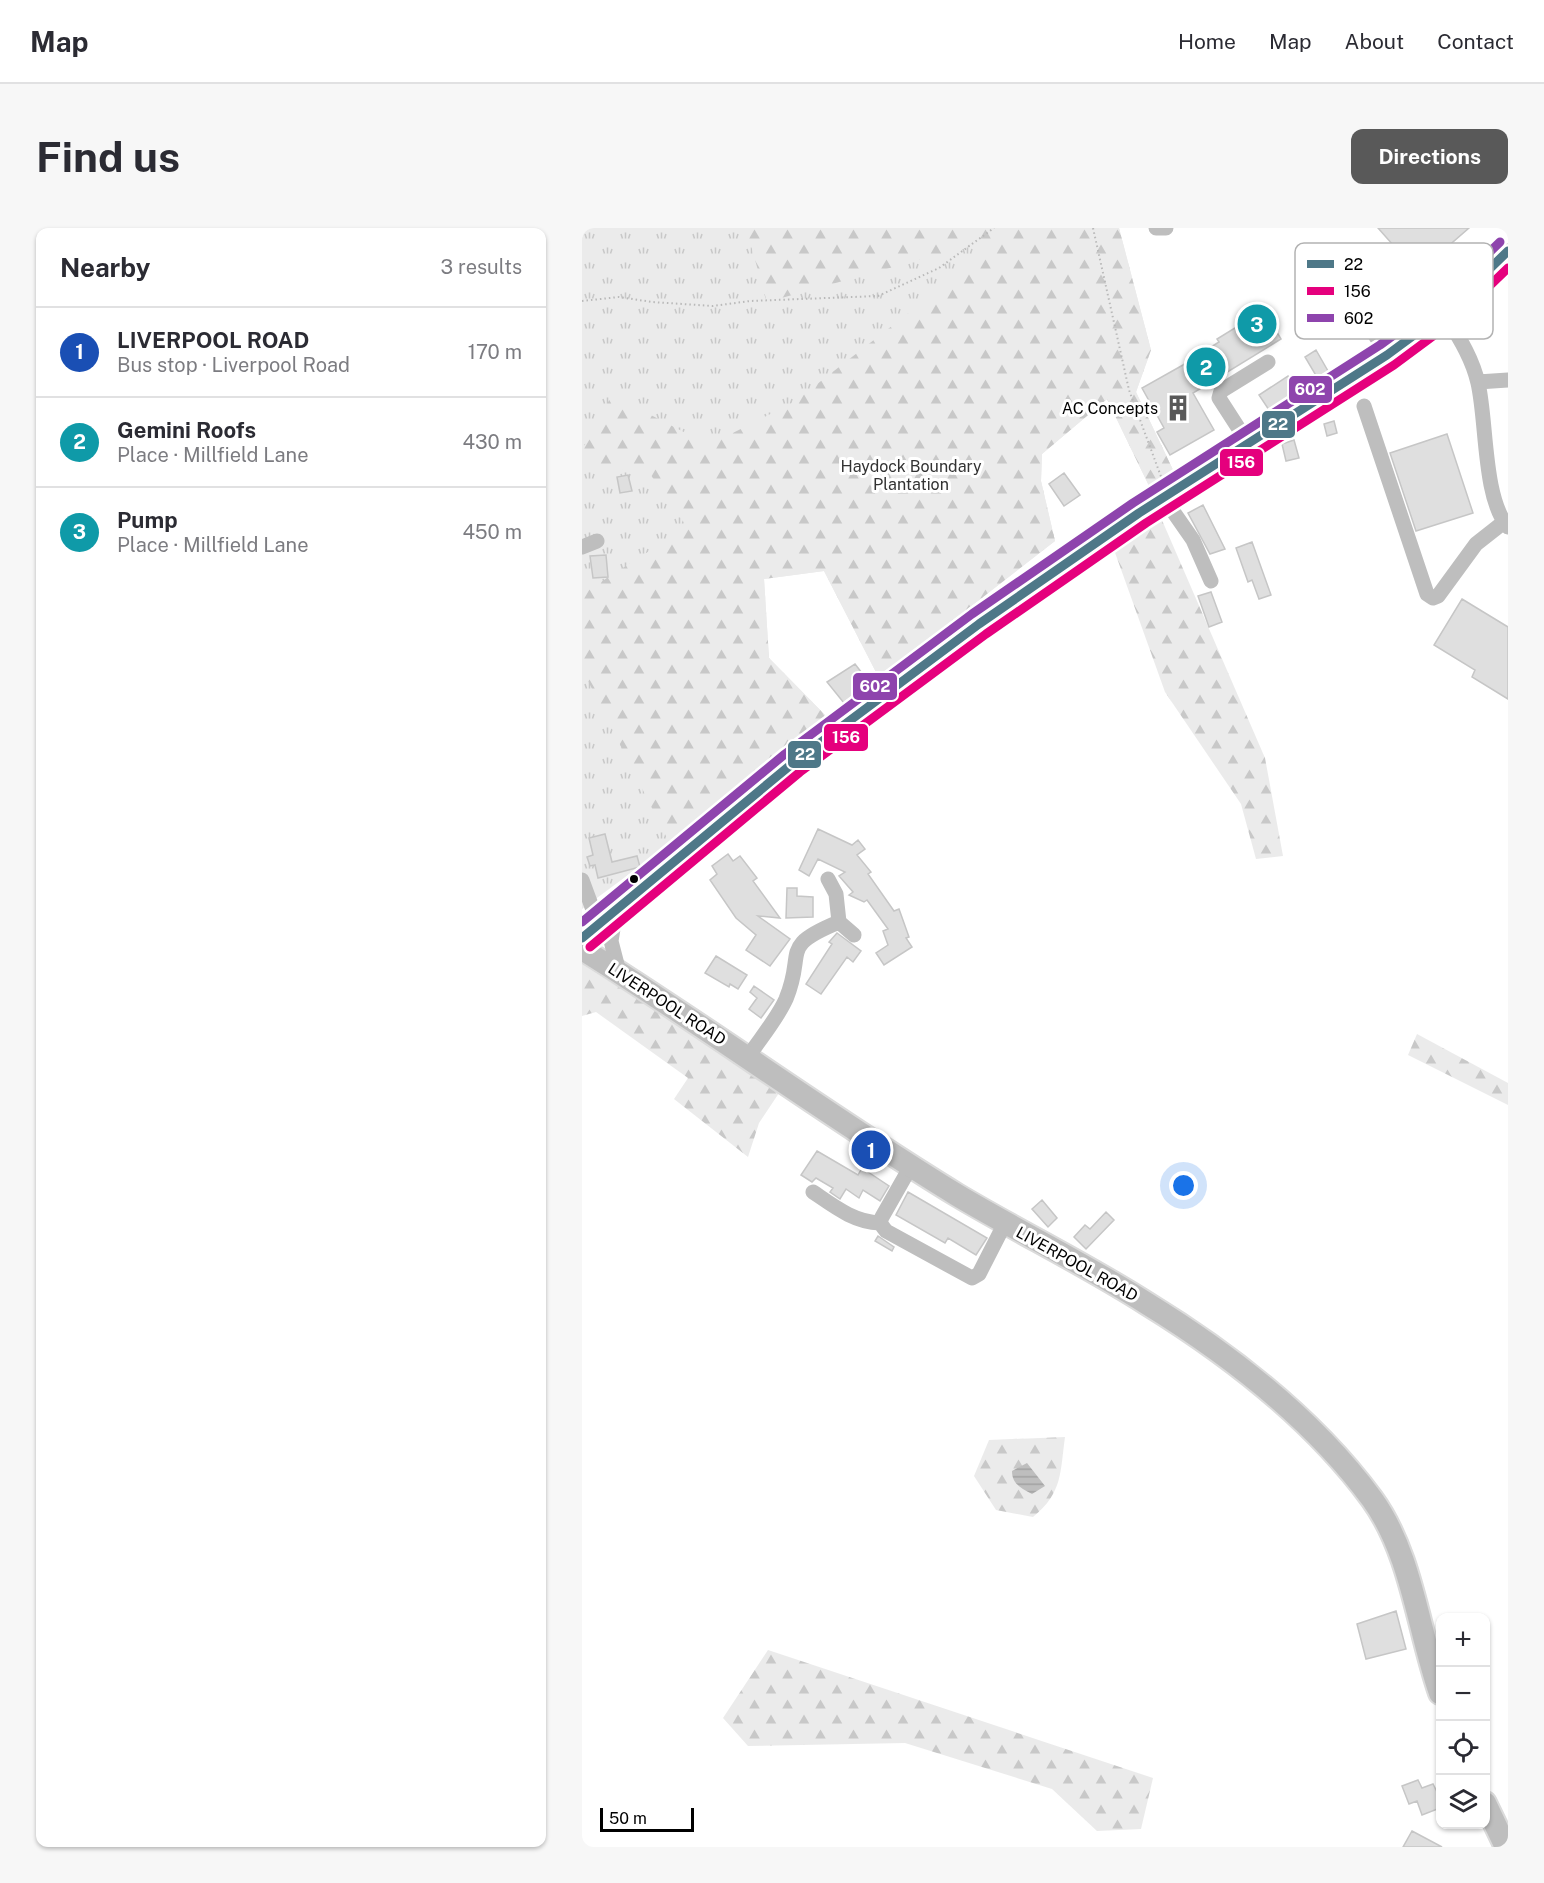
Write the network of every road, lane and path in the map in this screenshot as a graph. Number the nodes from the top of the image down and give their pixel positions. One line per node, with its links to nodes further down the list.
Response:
1 (994, 228): 7 (path)
2 (1093, 228): 17 (path)
3 (1156, 228): 4 (street)
4 (1166, 228)
5 (1508, 251): 6 (street)
6 (1493, 266)
7 (582, 301)
8 (1377, 339): 11 (street)
9 (1409, 339): 11 (street)
10 (1460, 339): 14 (street)
11 (1387, 355): 16 (street)
12 (1268, 362): 16 (street)
13 (1508, 380): 14 (street)
14 (1478, 382): 18 (street)
15 (1364, 406): 18 (street)
16 (1248, 443): 17 (street)
17 (1167, 495): 21 (street); 24 (street)
18 (1506, 524)
19 (597, 541): 20 (street)
20 (582, 547)
21 (1211, 581)
22 (828, 879): 25 (street)
23 (582, 880): 26 (street)
24 (616, 911): 26 (street); 30 (street)
25 (839, 922): 27 (street); 31 (street)
26 (599, 926): 28 (street)
27 (854, 935)
28 (582, 938)
29 (582, 949): 30 (highway, LIVERPOOL ROAD)
30 (619, 972): 31 (highway, LIVERPOOL ROAD)
31 (748, 1057): 32 (highway, LIVERPOOL ROAD)
32 (911, 1166): 34 (street); 35 (highway, LIVERPOOL ROAD)
33 (813, 1192): 34 (street)
34 (880, 1223): 35 (street)
35 (1005, 1223): 36 (highway, LIVERPOOL ROAD)
36 (1436, 1679)
37 (1490, 1813): 38 (highway)
38 (1506, 1847)

